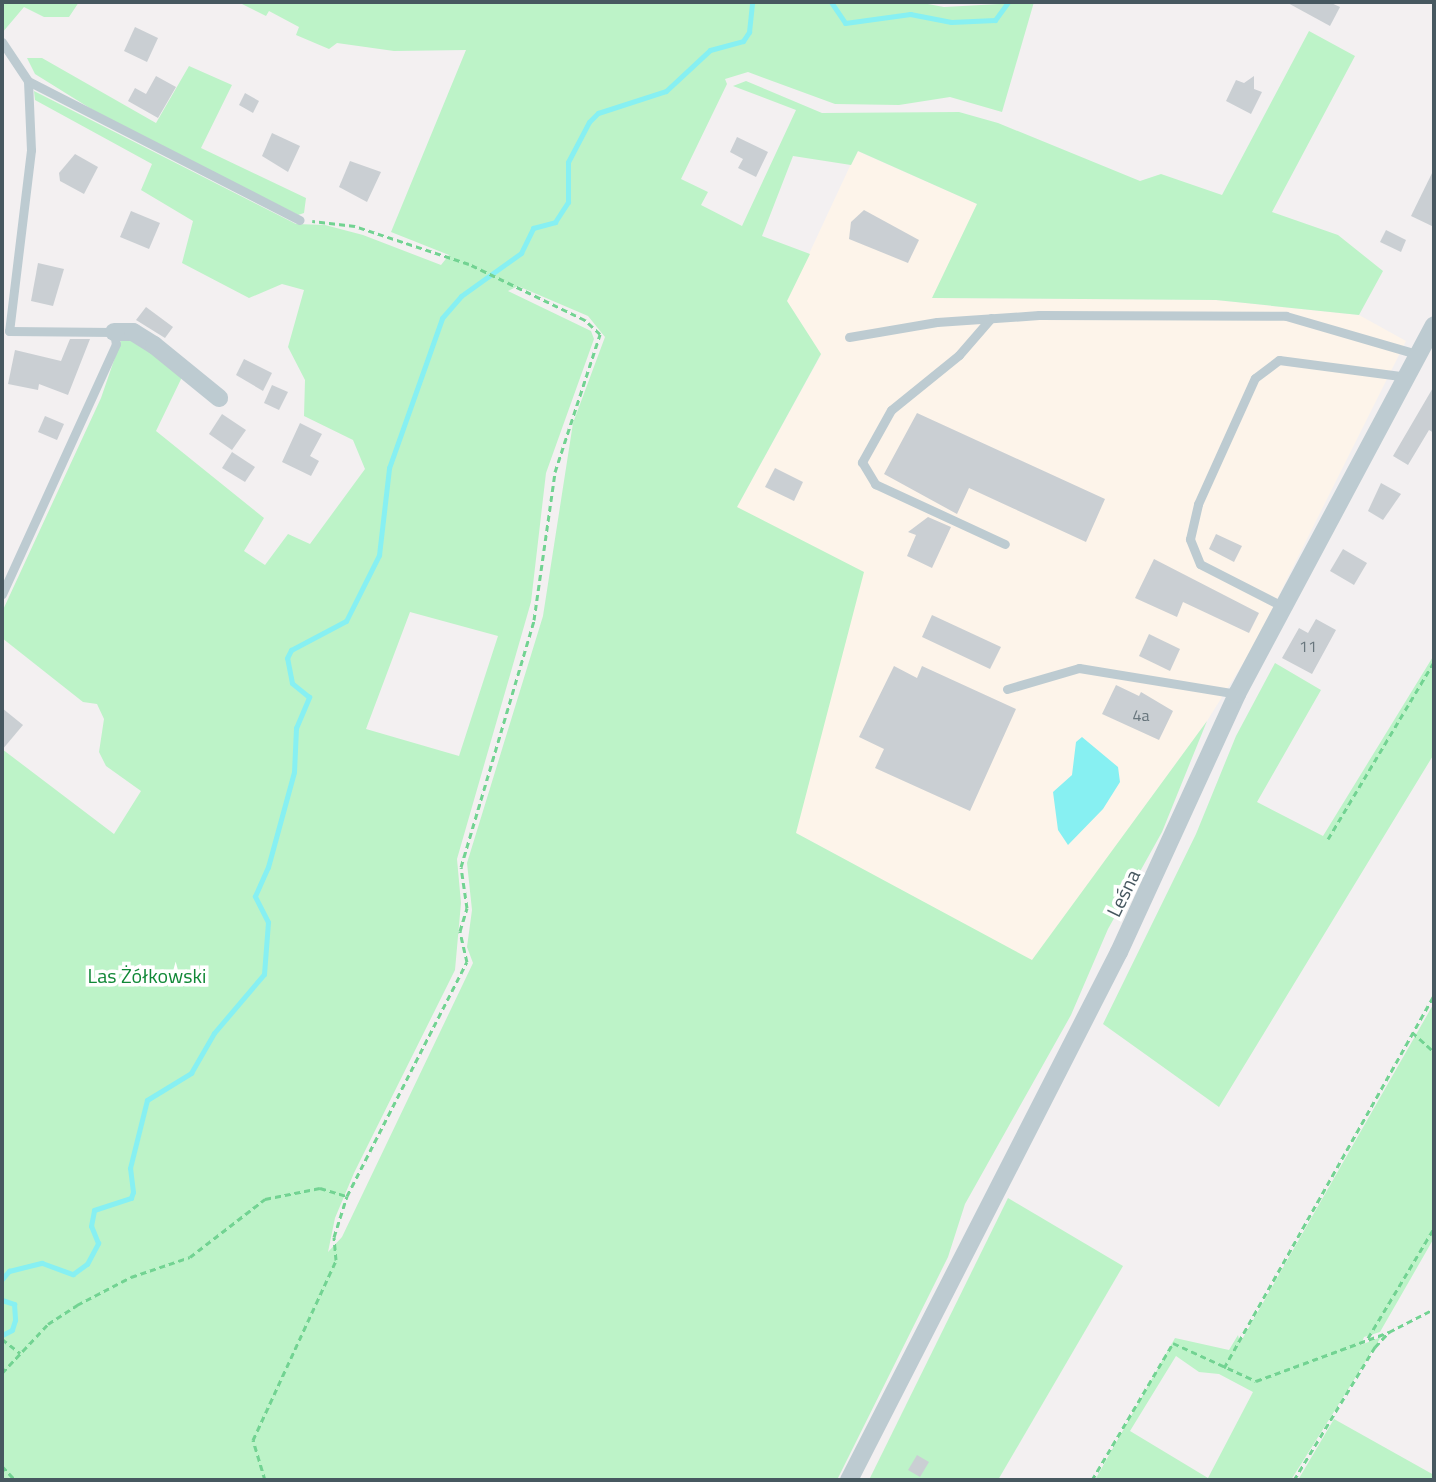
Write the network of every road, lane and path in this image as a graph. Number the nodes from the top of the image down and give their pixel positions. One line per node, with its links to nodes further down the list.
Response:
1 (2, 42): 2 (lane)
2 (28, 81): 3 (lane); 6 (lane)
3 (300, 220): 21 (path)
4 (991, 318): 7 (lane); 8 (lane); 11 (lane)
5 (1434, 325): 8 (street, Leśna)
6 (114, 332): 10 (street); 12 (lane)
7 (849, 337)
8 (1420, 355): 9 (street, Leśna)
9 (1408, 377): 13 (street, Leśna); 13 (lane)
10 (219, 398)
11 (1005, 544)
12 (2, 594)
13 (1284, 607): 16 (street, Leśna)
14 (1434, 662): 17 (path)
15 (1007, 689): 16 (lane)
16 (1237, 694): 33 (street, Leśna)
17 (1328, 839)
18 (1434, 996): 19 (path)
19 (1412, 1032): 20 (path); 28 (path)
20 (1434, 1052)
21 (347, 1196): 27 (path); 32 (path)
22 (1434, 1228): 26 (path)
23 (1434, 1309): 24 (path)
24 (1389, 1332): 26 (path); 35 (path)
25 (2, 1339): 27 (path)
26 (1368, 1339): 28 (path)
27 (20, 1353): 29 (path)
28 (1224, 1368): 34 (path)
29 (2, 1373)
30 (2, 1466): 31 (path)
31 (15, 1480)
32 (265, 1480)
33 (849, 1480)
34 (1092, 1480)
35 (1294, 1480)

